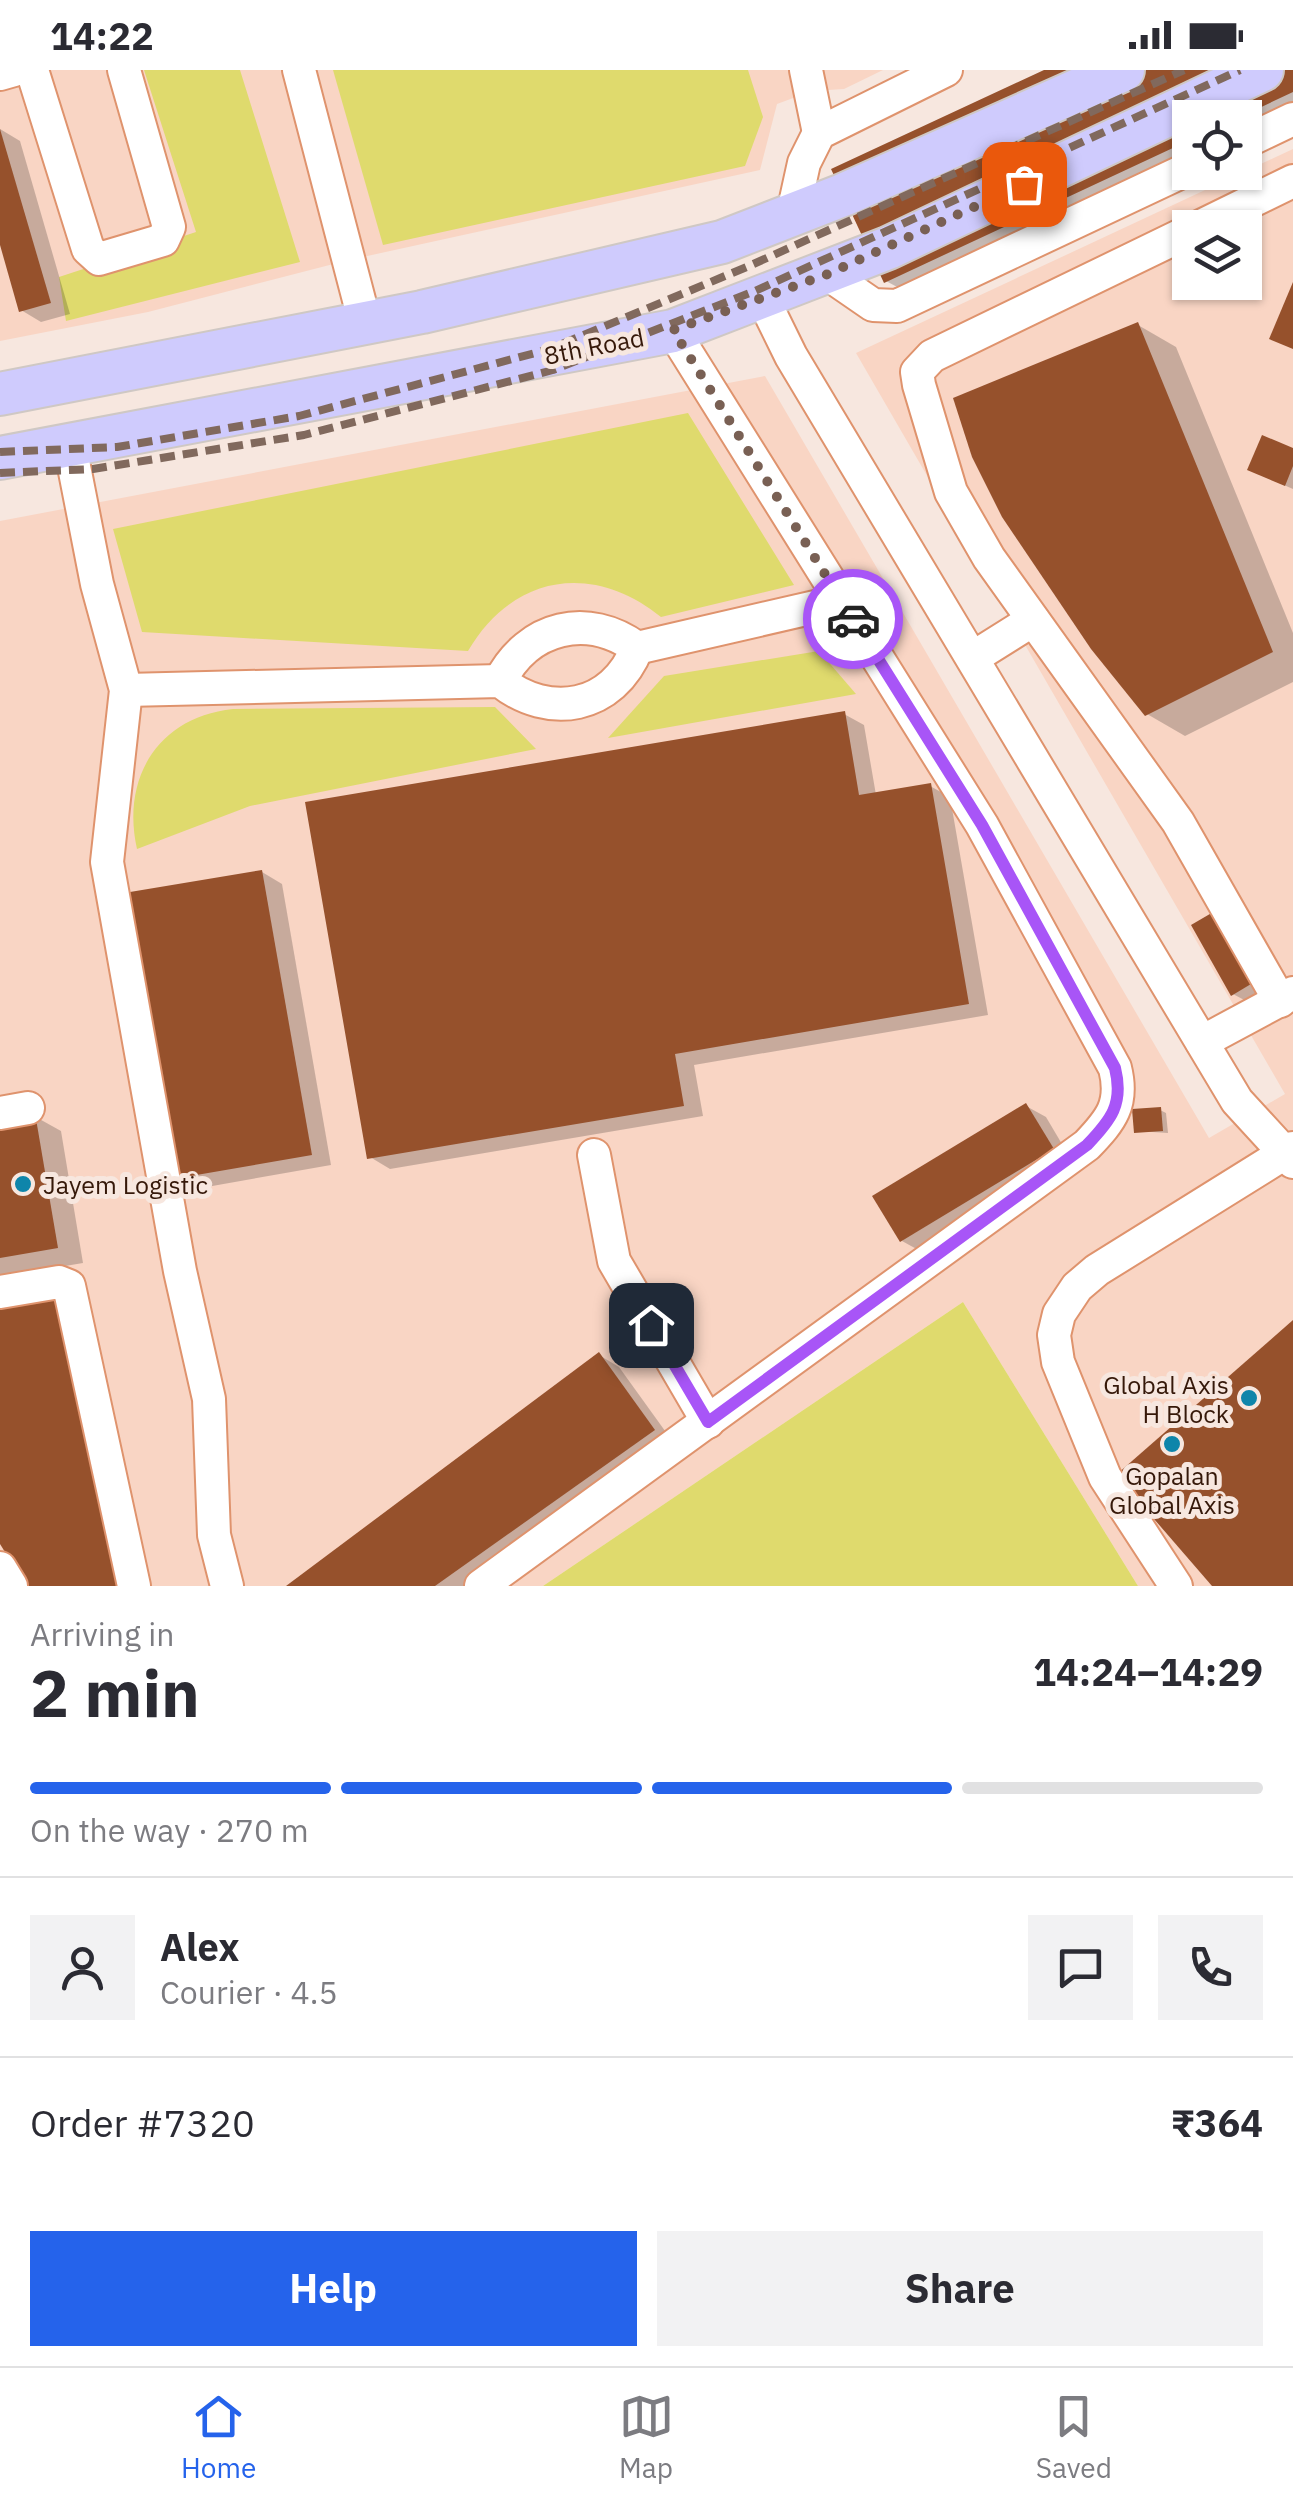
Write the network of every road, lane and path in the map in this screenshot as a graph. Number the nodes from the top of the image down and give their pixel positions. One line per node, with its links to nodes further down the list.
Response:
1 (14, 70): 9 (street)
2 (32, 70): 3 (street)
3 (124, 70)
4 (299, 70): 20 (street)
5 (806, 70): 11 (street)
6 (946, 70): 11 (street)
7 (1122, 70): 16 (main road)
8 (1262, 70): 18 (main road, 8th Road)
9 (0, 74)
10 (1293, 119): 12 (street)
11 (819, 134): 16 (street)
12 (1262, 134)
13 (1172, 176): 18 (street)
14 (1293, 181): 15 (street)
15 (1233, 210)
16 (794, 213): 20 (main road)
17 (1172, 240): 26 (street)
18 (828, 274): 19 (main road, 8th Road)
19 (762, 297): 21 (main road, 8th Road); 28 (street)
20 (364, 322): 22 (main road)
21 (673, 330): 23 (main road, 8th Road); 25 (street)
22 (0, 394)
23 (70, 446): 24 (main road, 8th Road); 30 (street)
24 (0, 458)
25 (841, 601): 27 (street); 36 (street)
26 (1033, 620): 28 (street); 31 (street)
27 (637, 648): 29 (street); 29 (street)
28 (974, 657): 32 (street)
29 (500, 680): 30 (street)
30 (126, 690): 40 (street)
31 (1287, 997): 32 (street)
32 (1202, 1042): 34 (street)
33 (594, 1154): 36 (street)
34 (1290, 1154): 42 (street)
35 (0, 1292): 39 (street)
36 (708, 1422): 41 (street)
37 (0, 1568): 38 (street)
38 (11, 1586)
39 (134, 1586)
40 (226, 1586)
41 (481, 1586)
42 (1176, 1586)

